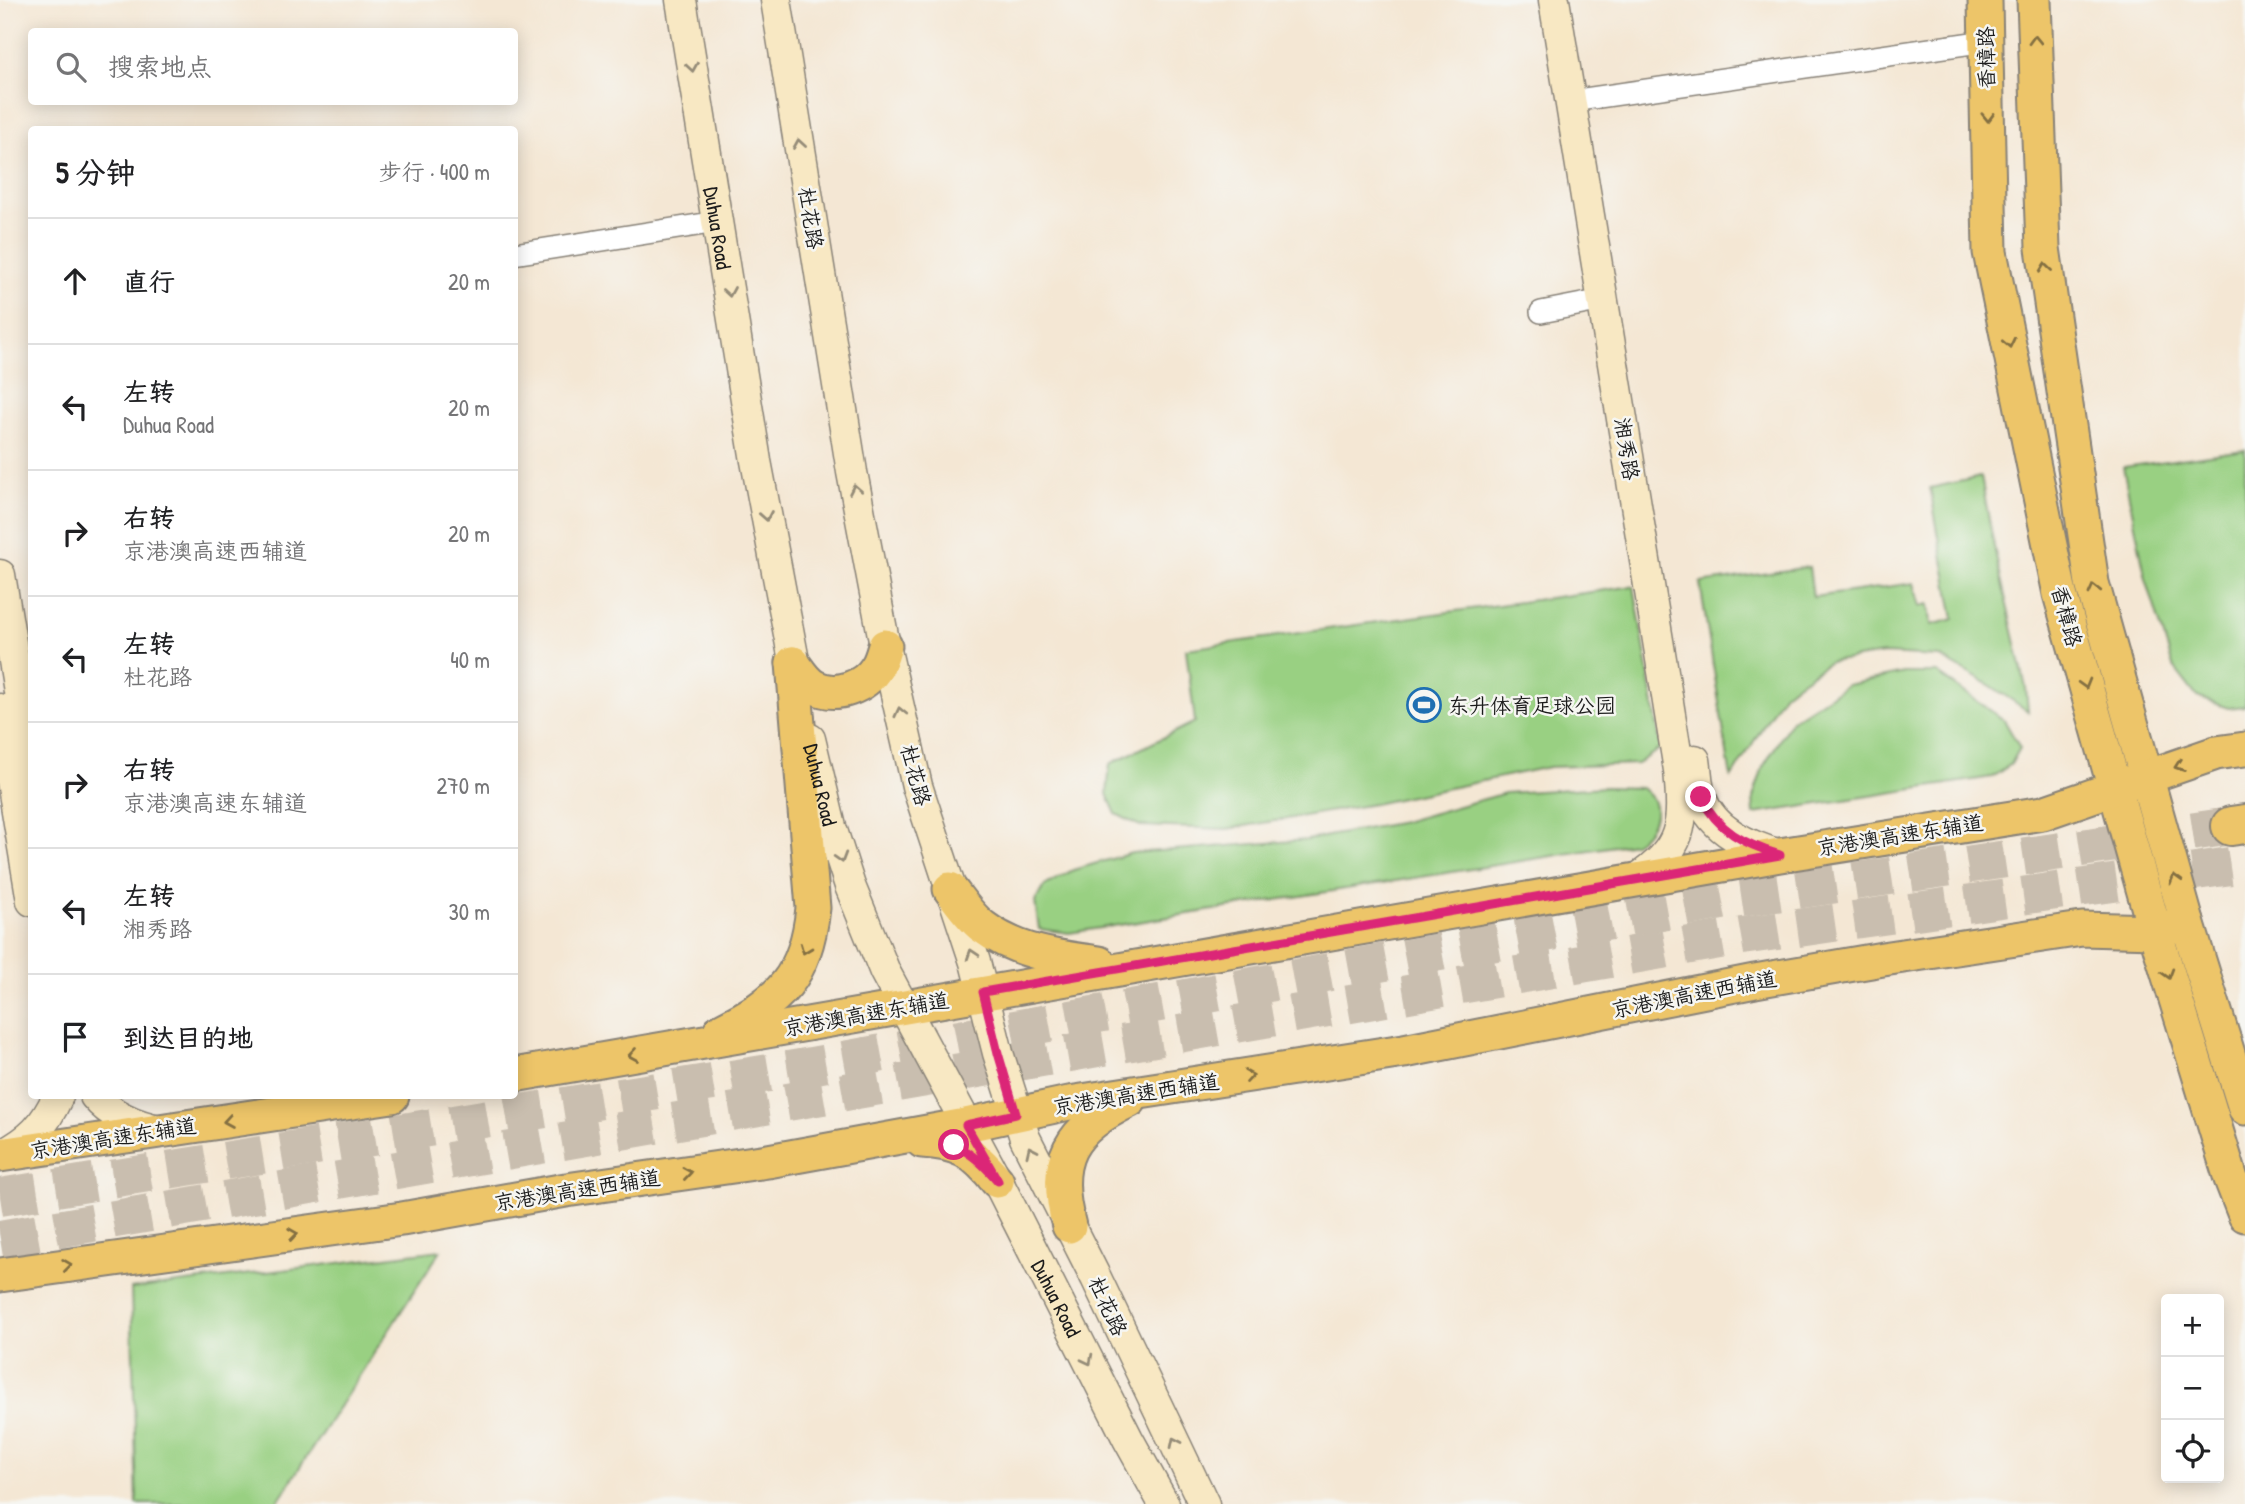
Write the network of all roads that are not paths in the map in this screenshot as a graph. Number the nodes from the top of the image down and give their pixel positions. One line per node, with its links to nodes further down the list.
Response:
1 (681, 0): 9 (street, Duhua Road, one-way to 9)
2 (776, 0): 14 (street, 杜花路, one-way to 2)
3 (1554, 0): 8 (street, 湘秀路)
4 (1570, 0): 8 (street, 湘秀路)
5 (1985, 0): 7 (main road, 香樟路)
6 (2034, 0): 19 (main road, 香樟路, one-way to 6)
7 (1986, 41): 8 (street); 20 (main road, 香樟路, one-way to 20)
8 (1578, 100): 11 (street, 湘秀路); 21 (street, 湘秀路)
9 (717, 222): 10 (street); 15 (street, Duhua Road, one-way to 15)
10 (518, 253)
11 (1602, 300): 12 (street); 23 (street, 湘秀路)
12 (1541, 312)
13 (0, 575): 17 (street)
14 (885, 646): 15 (main road); 24 (street, 杜花路, one-way to 14)
15 (793, 663): 29 (street, Duhua Road, one-way to 29); 30 (main road, one-way to 30)
16 (0, 709): 22 (street)
17 (28, 746)
18 (2245, 749): 19 (main road, 京港澳高速东辅道, one-way to 19)
19 (2146, 777): 20 (main road, 京港澳高速东辅道); 25 (main road, 香樟路, one-way to 19)
20 (2114, 788): 21 (main road, 京港澳高速东辅道); 26 (main road, 香樟路)
21 (1780, 855): 23 (main road, 京港澳高速东辅道)
22 (28, 877)
23 (1634, 881): 27 (main road, 京港澳高速东辅道)
24 (950, 889): 27 (main road); 28 (street, 杜花路, one-way to 24)
25 (2187, 922): 26 (main road, 京港澳高速西辅道); 36 (main road, 香樟路)
26 (2155, 931): 32 (main road, 京港澳高速西辅道, one-way to 26); 43 (main road, 香樟路, one-way to 43)
27 (1139, 966): 28 (main road, 京港澳高速东辅道)
28 (983, 992): 29 (main road, 京港澳高速东辅道); 37 (street, 杜花路)
29 (903, 1007): 30 (main road, 京港澳高速东辅道); 38 (street, Duhua Road)
30 (687, 1046): 31 (main road, 京港澳高速东辅道, one-way to 31)
31 (518, 1074)
32 (1152, 1091): 37 (main road, 京港澳高速西辅道); 44 (main road)
33 (98, 1099): 39 (street)
34 (372, 1099): 39 (main road, 京港澳高速东辅道, one-way to 39)
35 (53, 1105): 41 (street)
36 (2245, 1108)
37 (1016, 1114): 38 (main road, 京港澳高速西辅道); 44 (street, 杜花路, one-way to 37)
38 (966, 1125): 40 (main road, 京港澳高速西辅道); 42 (street, Duhua Road)
39 (163, 1131): 41 (main road, 京港澳高速东辅道)
40 (874, 1142): 42 (main road); 45 (main road, 京港澳高速西辅道, one-way to 40)
41 (1, 1155)
42 (998, 1181): 46 (street, Duhua Road, one-way to 46)
43 (2245, 1215)
44 (1069, 1226): 47 (street, 杜花路, one-way to 44)
45 (0, 1275)
46 (1164, 1504)
47 (1205, 1504)

